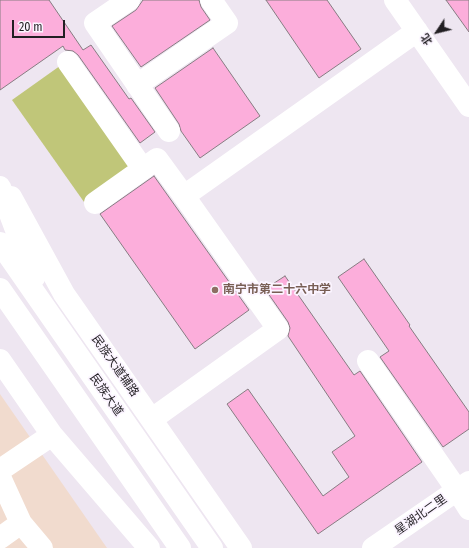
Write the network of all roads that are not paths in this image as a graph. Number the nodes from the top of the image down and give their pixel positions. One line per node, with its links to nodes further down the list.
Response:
1 (129, 0): 6 (main road)
2 (211, 0): 6 (main road)
3 (395, 0): 4 (main road)
4 (417, 32): 7 (main road); 12 (main road)
5 (68, 62): 9 (main road)
6 (137, 85): 8 (main road)
7 (469, 106)
8 (169, 131)
9 (143, 169): 12 (main road); 13 (main road)
10 (0, 177): 19 (main road, 民族大道辅路)
11 (0, 187): 16 (main road)
12 (184, 196): 19 (main road)
13 (95, 203)
14 (0, 243): 16 (main road, 民族大道)
15 (0, 289): 29 (main road)
16 (45, 307): 30 (main road, 民族大道)
17 (0, 360): 20 (main road)
18 (368, 361): 23 (main road)
19 (152, 419): 31 (main road, 民族大道辅路)
20 (52, 435): 21 (main road); 28 (main road)
21 (0, 470)
22 (0, 477): 25 (main road)
23 (463, 486): 24 (main road); 32 (main road, 星湖北二里)
24 (469, 509)
25 (21, 523): 26 (main road); 27 (main road)
26 (0, 538)
27 (42, 548)
28 (149, 548)
29 (180, 548)
30 (212, 548)
31 (241, 548)
32 (373, 548)

